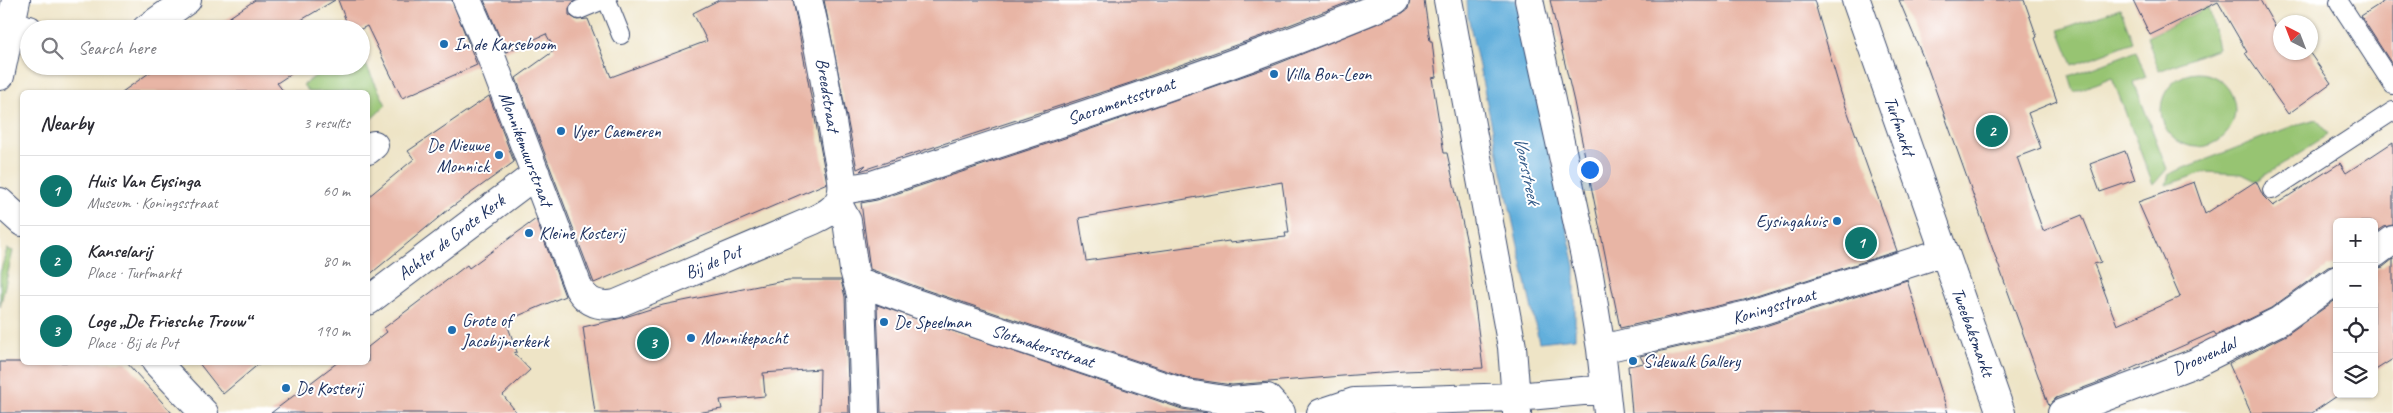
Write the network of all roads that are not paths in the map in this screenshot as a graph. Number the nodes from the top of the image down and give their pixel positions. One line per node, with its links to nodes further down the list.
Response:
1 (187, 0): 13 (street)
2 (467, 0): 18 (street, Monnikemuurstraat)
3 (603, 0): 11 (lane)
4 (607, 0): 14 (lane)
5 (808, 0): 20 (street, Breedstraat)
6 (1395, 0): 20 (street, Sacramentsstraat)
7 (1448, 0): 33 (street)
8 (1529, 0): 30 (street)
9 (1856, 0): 25 (street, Turfmarkt)
10 (2339, 2): 16 (lane)
11 (579, 10)
12 (19, 19): 15 (street)
13 (159, 20)
14 (621, 35)
15 (0, 76)
16 (2393, 85)
17 (2393, 112): 19 (lane)
18 (536, 174): 28 (street, Monnikemuurstraat); 29 (street, Achter de Grote Kerk)
19 (2272, 190)
20 (840, 197): 26 (street); 28 (street, Bij de Put)
21 (0, 202): 22 (street)
22 (20, 220)
23 (2393, 240): 24 (street)
24 (2378, 251)
25 (1944, 252): 30 (street, Koningsstraat); 38 (street, Tweebaksmarkt)
26 (857, 281): 35 (street); 36 (street, Slotmakersstraat)
27 (2333, 283): 39 (street, Droevendal)
28 (585, 298)
29 (370, 299)
30 (1601, 349): 32 (street)
31 (159, 365): 34 (street)
32 (1606, 401): 33 (street)
33 (1517, 405): 37 (street)
34 (204, 413)
35 (865, 413)
36 (1281, 413)
37 (1321, 413)
38 (2001, 413)
39 (2062, 413)

